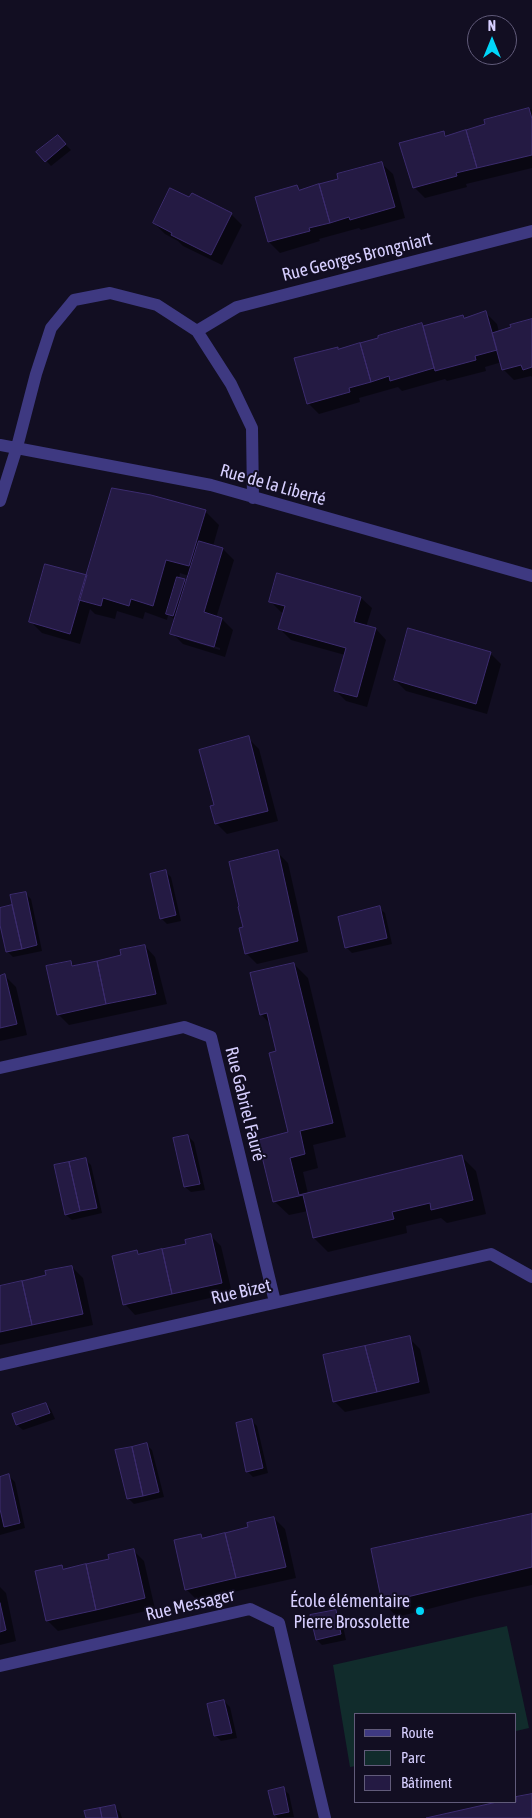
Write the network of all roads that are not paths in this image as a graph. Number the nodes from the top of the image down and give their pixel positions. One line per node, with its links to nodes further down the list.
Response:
1 (532, 230): 2 (street, Rue Georges Brongniart)
2 (197, 331): 4 (street); 5 (street)
3 (0, 445): 4 (street, Rue de la Liberté)
4 (17, 447): 5 (street, Rue de la Liberté); 6 (street)
5 (253, 498): 7 (street, Rue de la Liberté)
6 (0, 501)
7 (532, 576)
8 (0, 1068): 10 (street, Rue Gabriel Fauré)
9 (532, 1276): 10 (street, Rue Bizet)
10 (275, 1302): 11 (street, Rue Bizet)
11 (0, 1365)
12 (0, 1666): 13 (street, Rue Messager)
13 (324, 1818)

